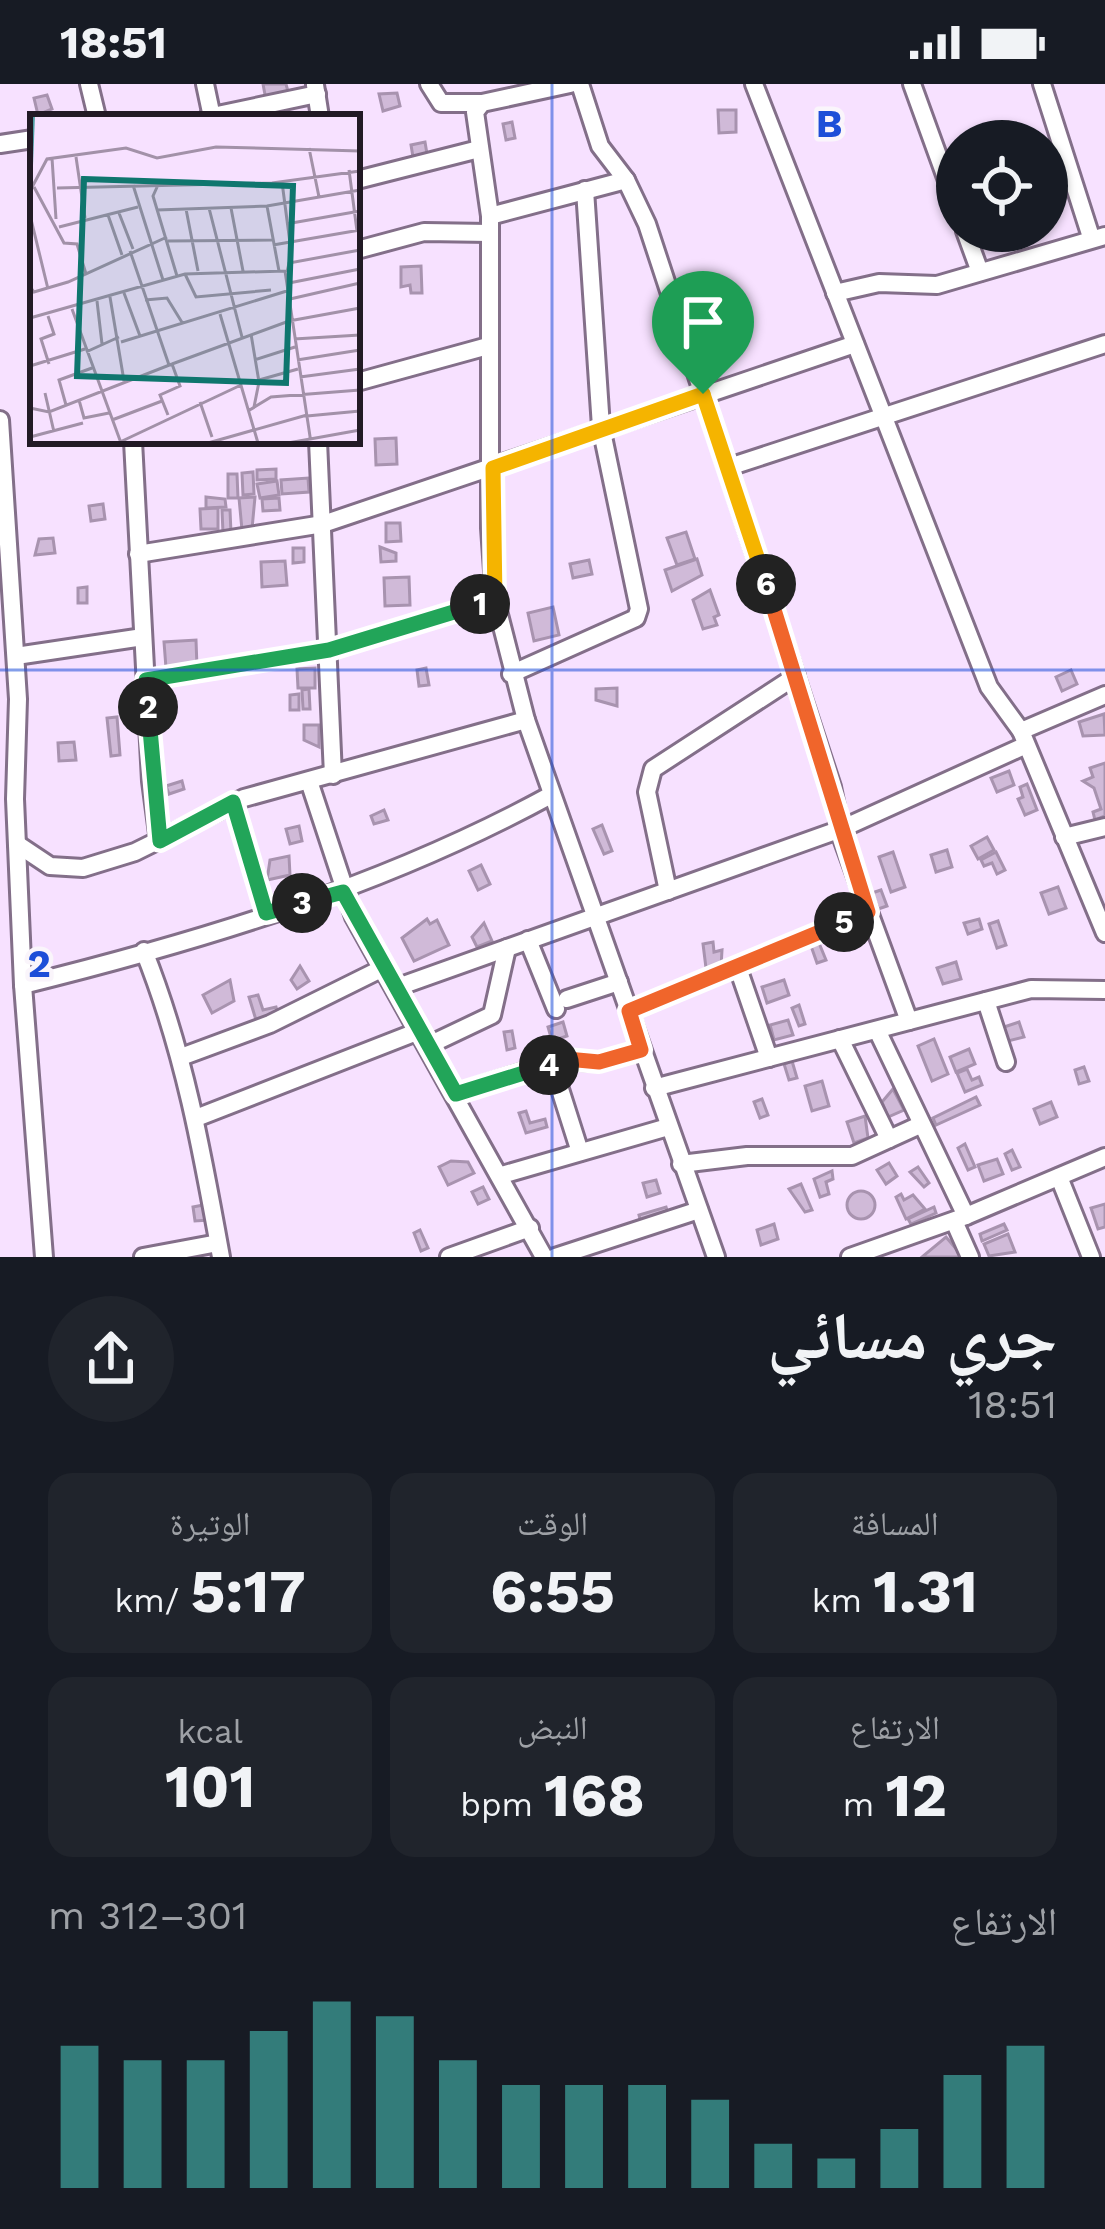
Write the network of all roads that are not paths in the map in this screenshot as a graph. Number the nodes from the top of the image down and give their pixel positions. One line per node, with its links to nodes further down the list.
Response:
1 (89, 84): 12 (street)
2 (206, 84): 13 (street)
3 (429, 84): 11 (street)
4 (570, 84): 9 (street)
5 (580, 84): 20 (street)
6 (754, 84): 27 (street)
7 (912, 84): 18 (street)
8 (1042, 84): 23 (street)
9 (540, 87): 11 (street)
10 (316, 89): 14 (street)
11 (482, 103): 17 (street)
12 (96, 114)
13 (210, 114)
14 (221, 114)
15 (30, 139): 16 (street)
16 (0, 144)
17 (479, 149): 19 (street); 22 (street)
18 (936, 150)
19 (360, 179)
20 (626, 180): 21 (street); 32 (street)
21 (585, 190): 22 (street); 35 (street)
22 (490, 225): 24 (street); 30 (street)
23 (1098, 237): 26 (street)
24 (360, 249)
25 (973, 252): 26 (street)
26 (980, 272): 27 (street)
27 (835, 293): 28 (street)
28 (855, 344): 32 (street); 33 (street)
29 (1105, 344): 33 (street)
30 (488, 346): 31 (street); 39 (street)
31 (360, 381)
32 (703, 394): 35 (street); 38 (street)
33 (883, 417): 38 (street); 51 (street)
34 (0, 420): 45 (street)
35 (601, 427): 39 (street); 46 (street)
36 (133, 444): 41 (street)
37 (318, 444): 40 (street)
38 (729, 467): 47 (street)
39 (493, 468): 40 (street); 42 (street)
40 (323, 524): 41 (street); 44 (street)
41 (138, 554): 43 (street)
42 (495, 599): 44 (street); 46 (street)
43 (143, 637): 45 (street); 48 (street)
44 (329, 650): 48 (street); 52 (street)
45 (16, 656): 60 (street)
46 (511, 674): 50 (street)
47 (796, 676): 57 (street); 61 (street)
48 (146, 680): 59 (street)
49 (1105, 694): 51 (street)
50 (526, 720): 52 (street); 54 (street)
51 (1023, 738): 57 (street); 58 (street)
52 (334, 775): 53 (street)
53 (308, 781): 55 (street); 62 (street)
54 (551, 795): 62 (street); 65 (street)
55 (233, 802): 59 (street); 64 (street)
56 (1105, 826): 58 (street)
57 (841, 830): 61 (street); 63 (street)
58 (1064, 837): 66 (street)
59 (160, 841): 60 (street)
60 (17, 844): 73 (street)
61 (668, 891): 65 (street)
62 (343, 892): 64 (street); 70 (street)
63 (868, 912): 71 (street); 78 (street)
64 (266, 913): 69 (street)
65 (595, 917): 67 (street); 72 (street)
66 (1105, 933)
67 (528, 940): 68 (street); 72 (street)
68 (507, 948): 74 (street); 80 (street)
69 (144, 951): 73 (street); 83 (street)
70 (383, 968): 74 (street); 83 (street)
71 (738, 968): 77 (street); 84 (street)
72 (619, 982): 77 (street)
73 (23, 985): 102 (street)
74 (395, 988): 80 (street)
75 (1105, 990): 76 (street)
76 (986, 1001): 78 (street); 85 (street)
77 (629, 1011): 82 (street)
78 (909, 1022): 79 (street)
79 (877, 1030): 81 (street); 90 (street)
80 (424, 1038): 88 (street); 89 (street)
81 (841, 1039): 84 (street); 92 (street)
82 (641, 1050): 86 (street); 87 (street)
83 (181, 1057): 89 (street)
84 (769, 1058): 87 (street)
85 (1006, 1061)
86 (552, 1064): 88 (street); 93 (street)
87 (654, 1088): 91 (street)
88 (456, 1094): 96 (street)
89 (196, 1118): 101 (street)
90 (920, 1125): 92 (street); 99 (street)
91 (668, 1126): 93 (street); 95 (street)
92 (890, 1139): 95 (street)
93 (580, 1152): 96 (street)
94 (1105, 1157): 97 (street)
95 (681, 1164): 98 (street)
96 (502, 1175): 100 (street)
97 (1059, 1177): 99 (street); 110 (street)
98 (698, 1210): 106 (street); 107 (street)
99 (960, 1218): 108 (street); 109 (street)
100 (530, 1228): 104 (street); 105 (street)
101 (220, 1250): 103 (street)
102 (44, 1257)
103 (143, 1257)
104 (449, 1257)
105 (544, 1257)
106 (556, 1257)
107 (716, 1257)
108 (850, 1257)
109 (970, 1257)
110 (1091, 1257)

